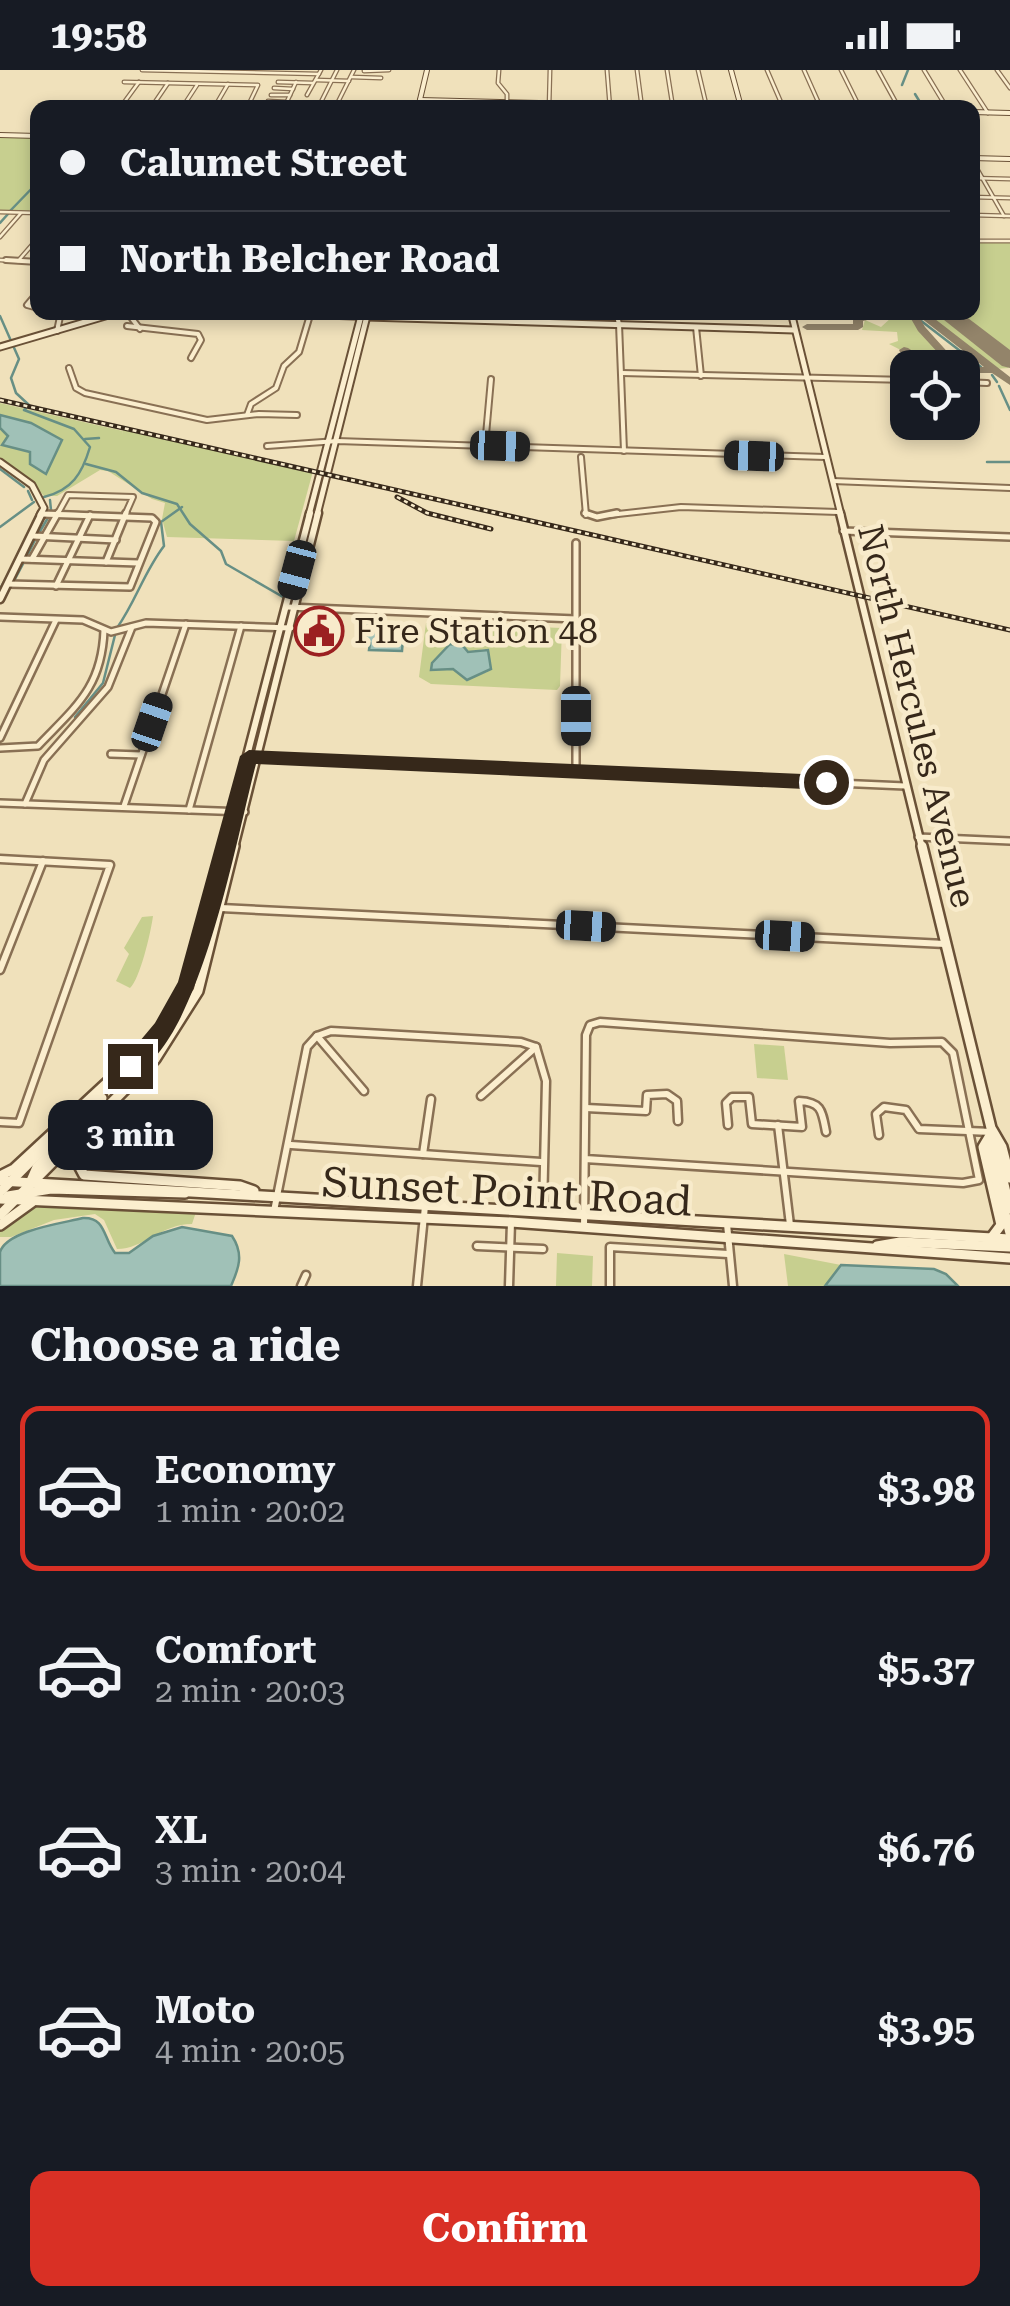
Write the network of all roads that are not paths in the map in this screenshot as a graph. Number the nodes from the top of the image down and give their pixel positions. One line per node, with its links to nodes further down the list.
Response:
1 (142, 70): 19 (street)
2 (337, 70): 28 (street)
3 (354, 70): 27 (street)
4 (427, 70): 52 (main road)
5 (499, 70): 53 (street)
6 (550, 70): 54 (street)
7 (607, 70): 55 (street)
8 (637, 70): 56 (street)
9 (667, 70): 57 (street)
10 (698, 70): 58 (street)
11 (731, 70): 59 (main road)
12 (767, 70): 60 (street)
13 (804, 70): 61 (street)
14 (841, 70): 62 (street)
15 (878, 70): 63 (street)
16 (924, 70): 64 (street)
17 (960, 70): 65 (street)
18 (997, 70): 29 (street)
19 (154, 71): 23 (street)
20 (364, 71): 21 (street); 25 (street)
21 (376, 71): 22 (street); 26 (street)
22 (387, 71): 26 (street)
23 (304, 72): 24 (street)
24 (320, 72): 34 (street)
25 (362, 77): 26 (street); 27 (street)
26 (373, 78)
27 (350, 79): 28 (street); 51 (street)
28 (332, 80): 34 (street); 50 (street)
29 (1008, 81): 39 (street)
30 (124, 82): 31 (street)
31 (139, 82): 35 (street); 44 (street)
32 (278, 82): 33 (street)
33 (296, 82): 34 (street); 40 (street)
34 (314, 82): 43 (street)
35 (168, 83): 36 (street); 45 (street)
36 (198, 83): 37 (street); 46 (street)
37 (228, 84): 47 (street); 48 (street)
38 (274, 88): 40 (street)
39 (1010, 88)
40 (293, 89): 42 (street)
41 (271, 94): 42 (street)
42 (290, 95): 49 (street)
43 (307, 95)
44 (126, 100)
45 (157, 100)
46 (187, 100)
47 (219, 100)
48 (251, 100)
49 (287, 100)
50 (322, 100)
51 (339, 100)
52 (420, 100)
53 (506, 100)
54 (549, 100)
55 (610, 100)
56 (641, 100)
57 (672, 100)
58 (704, 100)
59 (741, 100)
60 (777, 100)
61 (817, 100)
62 (856, 100)
63 (895, 100)
64 (942, 100)
65 (980, 100)
66 (980, 101): 68 (street)
67 (980, 112): 68 (main road)
68 (988, 113): 69 (main road)
69 (1010, 113)
70 (0, 136): 71 (main road)
71 (30, 136)
72 (980, 157): 73 (main road)
73 (1010, 159)
74 (980, 171): 75 (street)
75 (983, 178): 76 (street); 78 (street)
76 (1010, 179)
77 (980, 197): 78 (street)
78 (994, 198): 79 (street); 84 (street)
79 (1010, 198)
80 (0, 212): 81 (street)
81 (22, 212): 82 (street); 85 (street)
82 (30, 212)
83 (980, 215): 84 (street)
84 (1007, 216)
85 (0, 236)
86 (1010, 240): 87 (street)
87 (980, 241)
88 (30, 247): 90 (street)
89 (0, 260): 90 (street)
90 (18, 261): 91 (street)
91 (30, 262)
92 (59, 320): 102 (street)
93 (91, 320): 102 (main road)
94 (129, 320): 105 (street)
95 (308, 320): 114 (street)
96 (364, 320): 116 (main road)
97 (507, 320): 100 (main road)
98 (618, 320): 100 (street)
99 (792, 320): 103 (main road, North Hercules Avenue)
100 (620, 324): 101 (main road); 107 (street)
101 (696, 326): 103 (main road); 108 (street)
102 (57, 330): 104 (main road)
103 (794, 330): 109 (main road, North Hercules Avenue)
104 (0, 347)
105 (191, 358)
106 (69, 368): 114 (street)
107 (622, 373): 108 (street); 119 (street)
108 (701, 376): 109 (street)
109 (806, 377): 111 (street); 121 (main road, North Hercules Avenue)
110 (491, 379): 118 (street)
111 (890, 379)
112 (980, 383): 113 (street)
113 (987, 383)
114 (248, 415): 115 (street)
115 (297, 415)
116 (333, 442): 117 (street); 118 (street); 145 (main road)
117 (267, 446)
118 (485, 446): 119 (street)
119 (624, 451): 121 (street)
120 (581, 457): 125 (street)
121 (824, 458): 123 (main road, North Hercules Avenue)
122 (0, 462): 126 (main road)
123 (830, 481): 124 (street); 125 (main road, North Hercules Avenue)
124 (1010, 488)
125 (838, 512): 130 (main road, North Hercules Avenue)
126 (44, 514): 127 (street); 131 (street)
127 (56, 514): 128 (street); 129 (street); 132 (street)
128 (90, 515): 129 (street); 134 (street)
129 (126, 517): 135 (street); 141 (street)
130 (842, 531): 133 (street); 160 (main road, North Hercules Avenue)
131 (33, 536): 132 (street); 137 (street)
132 (44, 537): 134 (street); 138 (street)
133 (1010, 537)
134 (79, 538): 135 (street); 139 (street)
135 (116, 540): 140 (street)
136 (576, 543): 147 (street)
137 (21, 558): 138 (street); 142 (street)
138 (32, 559): 139 (street)
139 (68, 560): 140 (street); 143 (street)
140 (106, 562): 141 (street)
141 (138, 563): 143 (street)
142 (8, 584): 143 (street); 144 (street)
143 (56, 586)
144 (0, 599)
145 (292, 608): 147 (street); 152 (main road)
146 (0, 618): 148 (street)
147 (576, 618): 159 (street)
148 (56, 620): 153 (street); 154 (street)
149 (186, 624): 150 (street); 151 (street); 157 (street)
150 (241, 626): 152 (street); 164 (street)
151 (132, 627): 153 (street); 162 (street)
152 (286, 628): 158 (main road)
153 (104, 630): 155 (street)
154 (0, 738)
155 (0, 748)
156 (112, 754): 157 (street)
157 (141, 756): 163 (street)
158 (254, 757): 159 (street); 165 (main road)
159 (576, 772): 160 (street)
160 (905, 786): 166 (main road, North Hercules Avenue)
161 (0, 803): 162 (street)
162 (25, 804): 163 (street)
163 (124, 807): 164 (street)
164 (189, 810): 165 (street)
165 (240, 812): 170 (main road); 175 (main road)
166 (918, 837): 167 (street); 171 (main road, North Hercules Avenue)
167 (1010, 842)
168 (0, 860): 169 (street)
169 (42, 862): 172 (street); 182 (street)
170 (221, 908): 171 (street); 183 (main road)
171 (945, 944): 188 (main road, North Hercules Avenue)
172 (0, 970)
173 (316, 1036): 174 (street); 177 (street); 190 (street)
174 (536, 1048): 178 (street); 193 (street)
175 (130, 1066): 176 (main road); 196 (main road)
176 (114, 1081): 196 (main road); 196 (main road)
177 (364, 1091)
178 (481, 1096)
179 (431, 1099): 191 (street)
180 (586, 1108): 181 (street); 186 (street); 192 (street)
181 (678, 1121)
182 (0, 1122)
183 (92, 1124): 196 (main road); 197 (main road)
184 (728, 1125): 185 (street)
185 (778, 1126): 187 (street); 194 (street)
186 (968, 1130): 188 (street); 189 (street); 194 (street)
187 (826, 1132)
188 (992, 1132): 195 (main road, North Hercules Avenue); 200 (main road); 212 (main road, North Hercules Avenue); 212 (main road)
189 (879, 1135)
190 (290, 1144): 191 (street); 198 (street)
191 (423, 1154): 193 (street)
192 (585, 1159): 194 (street); 203 (street)
193 (541, 1162): 201 (street)
194 (783, 1172): 208 (street)
195 (1010, 1178)
196 (17, 1189): 197 (main road, Sunset Point Road); 202 (main road, Sunset Point Road); 204 (main road); 209 (main road)
197 (264, 1194): 198 (main road, Sunset Point Road)
198 (277, 1195): 199 (main road, Sunset Point Road); 202 (street)
199 (425, 1204): 201 (main road, Sunset Point Road); 205 (street)
200 (1010, 1209)
201 (543, 1210): 203 (main road, Sunset Point Road)
202 (274, 1211): 205 (main road, Sunset Point Road)
203 (585, 1212): 206 (main road, Sunset Point Road); 210 (street)
204 (0, 1216)
205 (424, 1218): 207 (main road, Sunset Point Road); 221 (street)
206 (727, 1221): 208 (main road, Sunset Point Road); 211 (street)
207 (511, 1222): 210 (main road, Sunset Point Road); 214 (street)
208 (790, 1225): 212 (main road, Sunset Point Road)
209 (0, 1226)
210 (584, 1227): 211 (main road, Sunset Point Road)
211 (728, 1236): 215 (main road, Sunset Point Road); 217 (street)
212 (1005, 1240): 215 (main road)
213 (477, 1246): 214 (street)
214 (510, 1248): 216 (street); 222 (street)
215 (866, 1248): 218 (main road, Sunset Point Road)
216 (543, 1249)
217 (728, 1254): 223 (street); 224 (street)
218 (1010, 1258)
219 (306, 1274): 220 (street)
220 (300, 1286)
221 (417, 1286)
222 (509, 1286)
223 (610, 1286)
224 (732, 1286)

